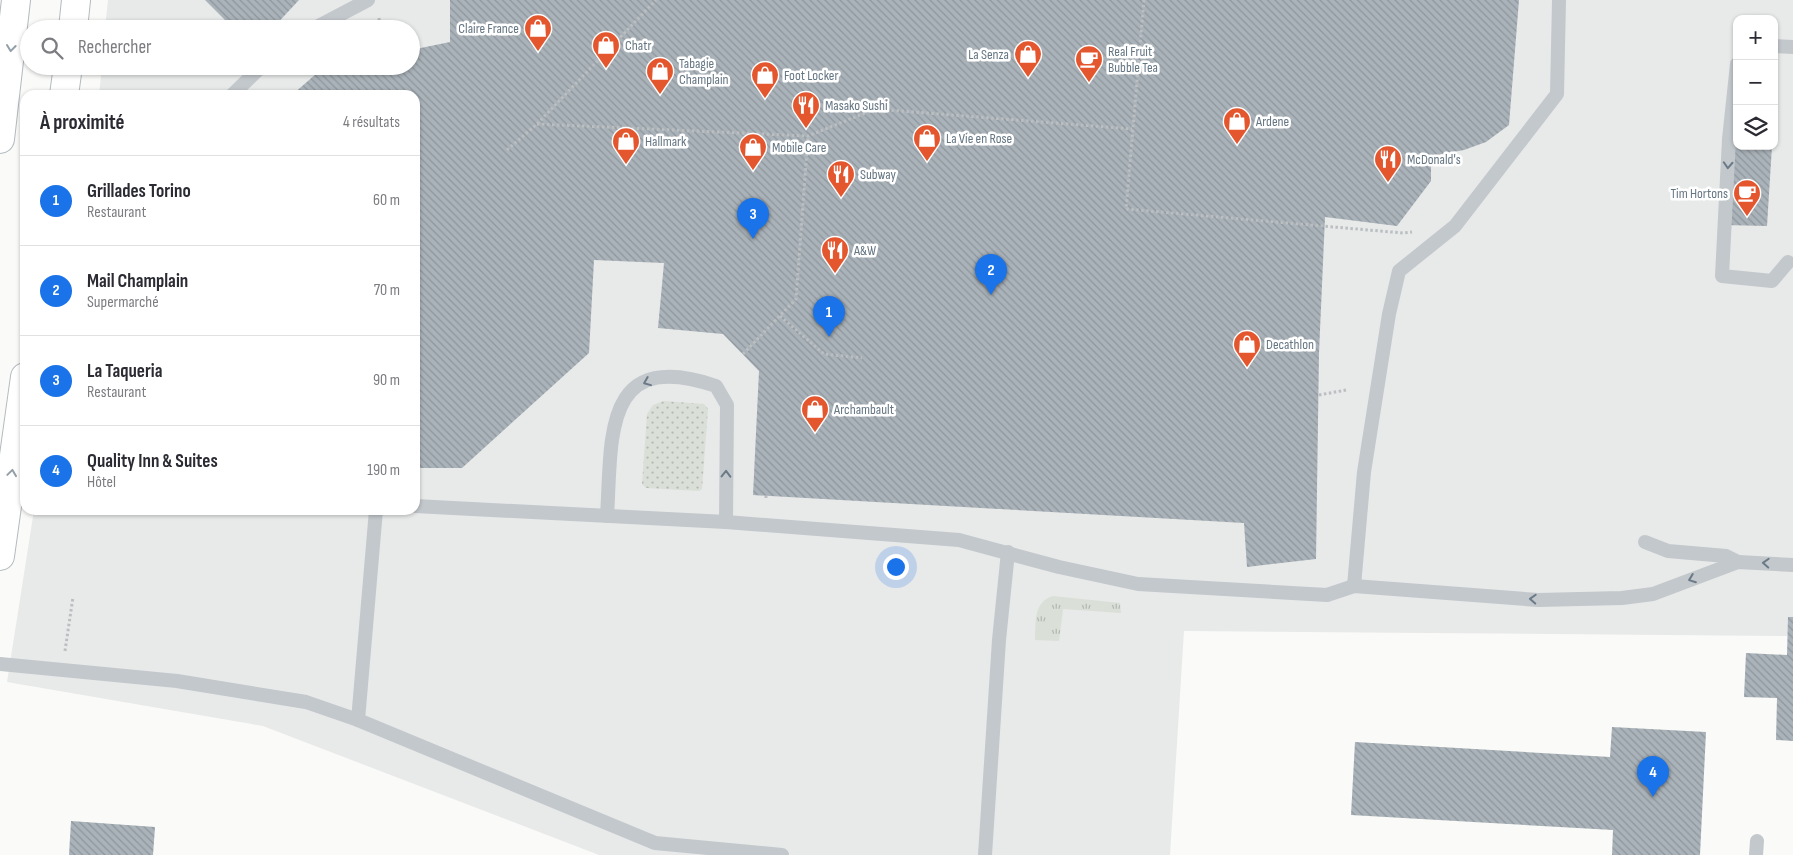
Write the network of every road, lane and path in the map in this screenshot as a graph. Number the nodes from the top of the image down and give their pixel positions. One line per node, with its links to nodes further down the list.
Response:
1 (16, 0): 19 (street, one-way to 19)
2 (76, 0): 7 (street)
3 (368, 0): 8 (lane)
4 (656, 0): 16 (path)
5 (1144, 0): 17 (path)
6 (1559, 0): 21 (lane)
7 (73, 20)
8 (330, 20)
9 (1778, 46): 10 (lane)
10 (1793, 47)
11 (67, 75): 13 (street)
12 (253, 75): 14 (lane)
13 (65, 90)
14 (237, 90)
15 (1733, 102): 22 (lane, one-way to 22)
16 (537, 124): 18 (path); 20 (path)
17 (1132, 129): 18 (path); 21 (path)
18 (808, 136): 23 (path)
19 (0, 139)
20 (507, 150)
21 (1455, 226): 38 (lane)
22 (1788, 262)
23 (780, 316): 24 (path); 25 (path)
24 (743, 354)
25 (862, 358)
26 (1346, 390): 27 (path)
27 (1319, 395)
28 (20, 413): 35 (street, one-way to 28)
29 (420, 506): 31 (lane)
30 (376, 515): 42 (lane)
31 (607, 516): 32 (lane); 32 (lane, one-way to 31)
32 (726, 522): 34 (lane)
33 (1646, 542): 36 (lane)
34 (1008, 552): 38 (lane); 44 (lane)
35 (0, 556)
36 (1738, 562): 37 (lane, one-way to 36); 38 (lane, one-way to 38)
37 (1793, 564)
38 (1354, 586)
39 (73, 597): 41 (path)
40 (0, 664): 41 (lane)
41 (62, 670): 42 (lane)
42 (358, 720): 43 (lane)
43 (782, 855)
44 (985, 855)

